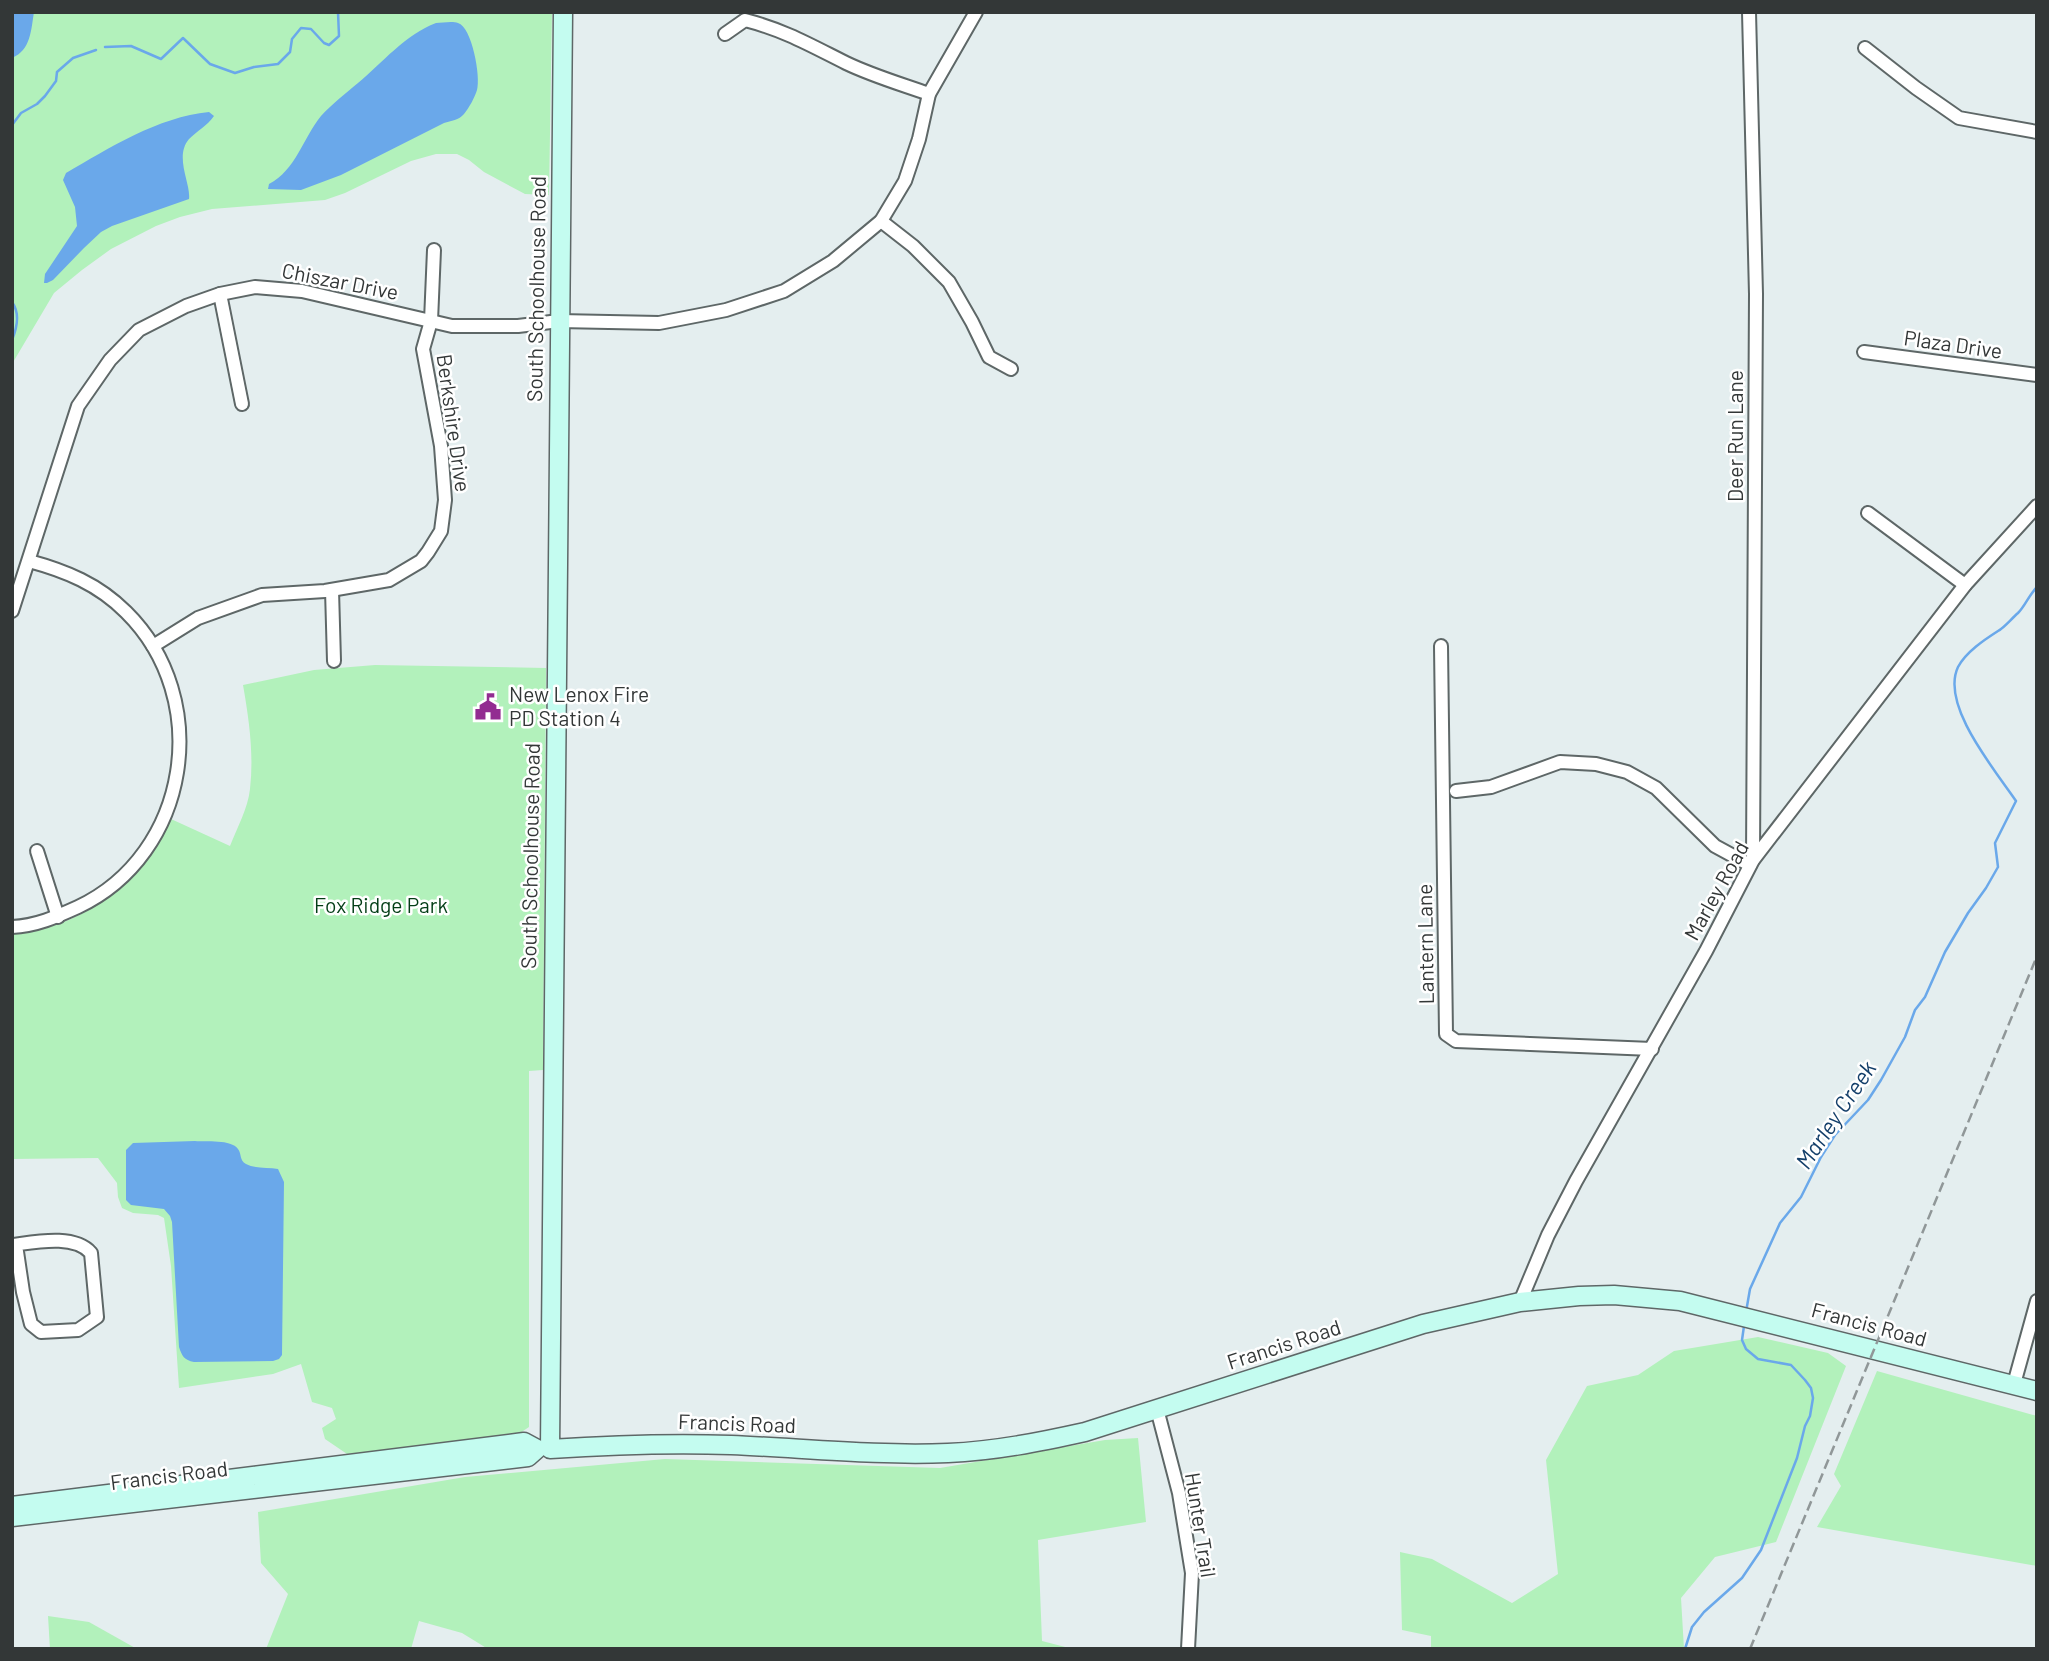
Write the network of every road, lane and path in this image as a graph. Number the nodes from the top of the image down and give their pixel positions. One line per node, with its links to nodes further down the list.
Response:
1 (563, 12): 12 (street, South Schoolhouse Road)
2 (976, 12): 6 (street, Chiszar Drive)
3 (1749, 12): 28 (street, Deer Run Lane)
4 (725, 34): 6 (street)
5 (1865, 48): 7 (street)
6 (929, 94): 8 (street, Chiszar Drive)
7 (2037, 132)
8 (881, 221): 12 (street, Chiszar Drive); 14 (street)
9 (434, 250): 11 (street, Berkshire Drive)
10 (220, 293): 11 (street, Chiszar Drive); 16 (street); 19 (street, Chiszar Drive)
11 (431, 321): 12 (street, Chiszar Drive); 21 (street, Berkshire Drive)
12 (559, 321): 38 (street, South Schoolhouse Road)
13 (1864, 352): 15 (street, Plaza Drive)
14 (1012, 369)
15 (2037, 376)
16 (242, 404)
17 (2037, 506): 20 (street, Marley Road)
18 (1868, 513): 20 (street)
19 (29, 561): 22 (street, Chiszar Drive); 23 (street)
20 (1965, 585): 28 (street, Marley Road)
21 (332, 590): 23 (street, Berkshire Drive); 25 (street)
22 (12, 611)
23 (153, 646): 29 (street)
24 (1441, 646): 31 (street, Lantern Lane)
25 (334, 661)
26 (1456, 791): 28 (street)
27 (37, 851): 29 (street)
28 (1751, 863): 31 (street, Marley Road)
29 (58, 916): 30 (street)
30 (12, 927)
31 (1651, 1049): 34 (street, Marley Road)
32 (14, 1245): 32 (street)
33 (2037, 1301): 35 (street)
34 (1520, 1302): 35 (street, Francis Road); 37 (street, Francis Road)
35 (2014, 1384): 36 (street, Francis Road)
36 (2037, 1391)
37 (1157, 1409): 38 (street, Francis Road); 41 (street, Hunter Trail)
38 (543, 1449): 39 (street, Francis Road); 40 (street, Francis Road)
39 (12, 1506)
40 (12, 1517)
41 (1188, 1649)

